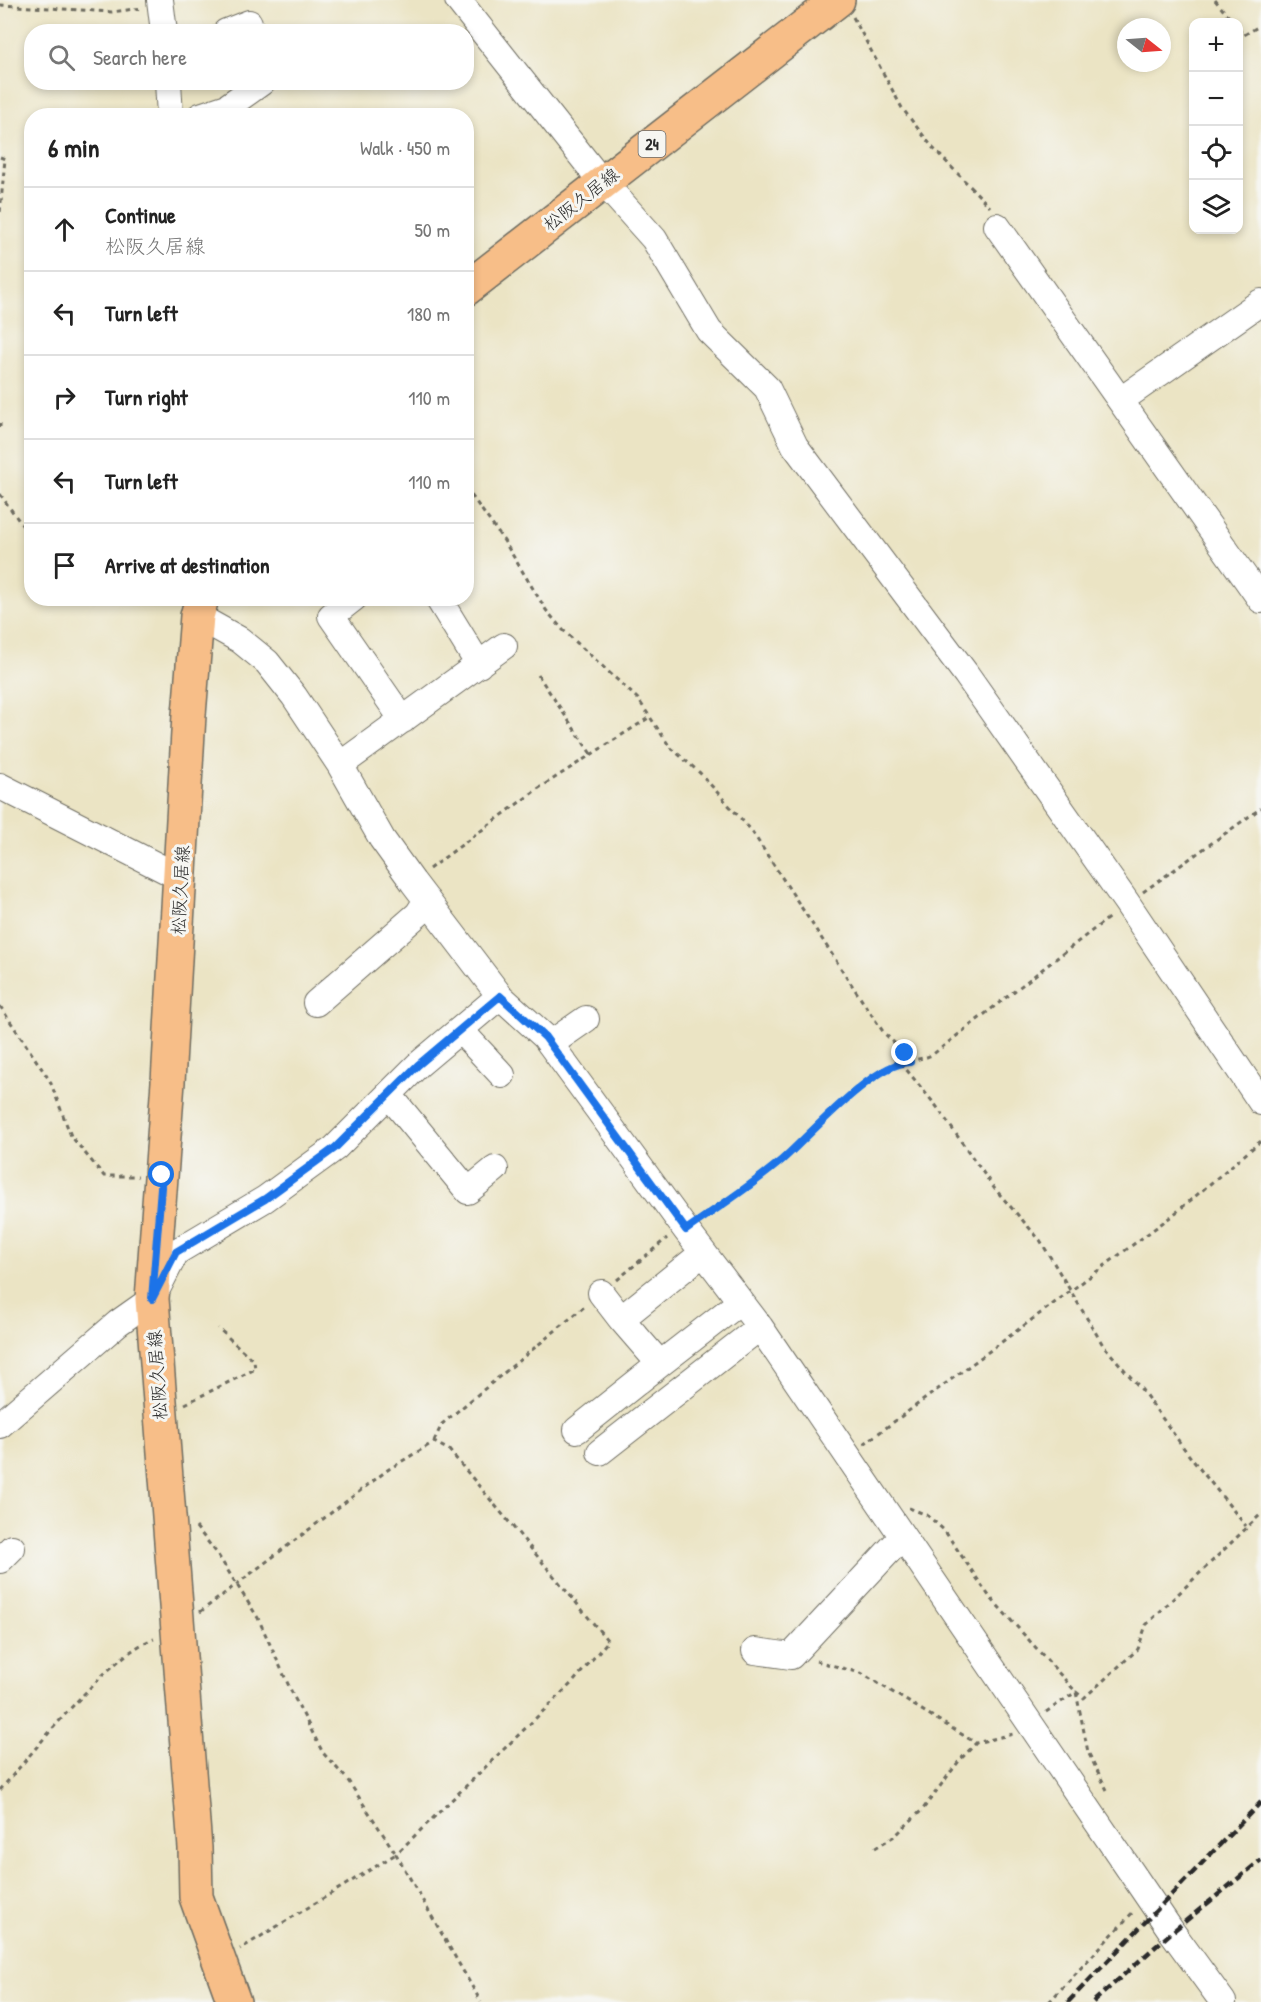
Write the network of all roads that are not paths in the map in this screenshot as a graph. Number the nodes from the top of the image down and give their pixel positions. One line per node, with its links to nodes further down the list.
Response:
1 (458, 0): 9 (street)
2 (160, 3): 4 (street)
3 (844, 5): 9 (main road, 松阪久居線 / 24)
4 (163, 24)
5 (168, 90): 7 (street)
6 (251, 90): 8 (street)
7 (170, 108)
8 (224, 108)
9 (602, 182): 11 (main road, 松阪久居線 / 24); 32 (street)
10 (997, 226): 13 (street)
11 (474, 283)
12 (1261, 302): 13 (street)
13 (1121, 400): 14 (street)
14 (1261, 600)
15 (344, 606): 20 (street)
16 (443, 606): 19 (street)
17 (200, 607): 21 (street); 23 (main road, 松阪久居線)
18 (504, 646): 19 (street)
19 (479, 665): 20 (street)
20 (403, 720): 21 (street)
21 (340, 765): 24 (street)
22 (0, 786): 23 (street)
23 (181, 878): 36 (main road, 松阪久居線)
24 (420, 891): 25 (street); 26 (street)
25 (500, 996): 28 (street); 29 (street)
26 (316, 1003)
27 (586, 1020): 29 (street)
28 (460, 1030): 30 (street); 31 (street)
29 (550, 1044): 34 (street)
30 (502, 1075)
31 (388, 1095): 33 (street); 36 (street)
32 (1261, 1102)
33 (495, 1169)
34 (703, 1253): 37 (street); 38 (street)
35 (601, 1293): 38 (street)
36 (152, 1299): 41 (street); 46 (main road, 松阪久居線)
37 (740, 1302): 39 (street); 40 (street)
38 (621, 1319): 40 (street)
39 (760, 1327): 43 (street); 44 (street)
40 (660, 1364): 42 (street)
41 (0, 1425)
42 (577, 1430)
43 (600, 1452)
44 (902, 1537): 45 (street); 47 (street)
45 (755, 1651)
46 (234, 2002)
47 (1223, 2002)

